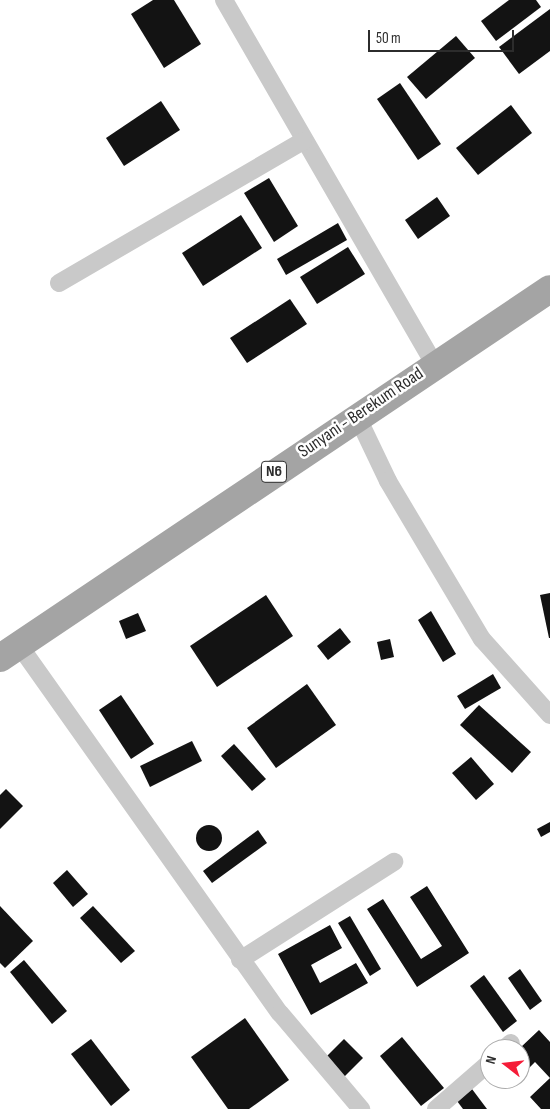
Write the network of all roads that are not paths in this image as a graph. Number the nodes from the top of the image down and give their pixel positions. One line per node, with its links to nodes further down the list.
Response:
1 (224, 0): 2 (street)
2 (303, 141): 3 (street); 5 (street)
3 (59, 282)
4 (550, 289): 5 (main road, Sunyani - Berekum Road / N6)
5 (434, 363): 6 (main road, Sunyani - Berekum Road / N6)
6 (357, 416): 7 (main road, Sunyani - Berekum Road / N6); 8 (street)
7 (10, 652): 10 (street)
8 (550, 715)
9 (394, 862): 10 (street)
10 (240, 960): 12 (street)
11 (480, 1071): 13 (street)
12 (361, 1109)
13 (436, 1109)

